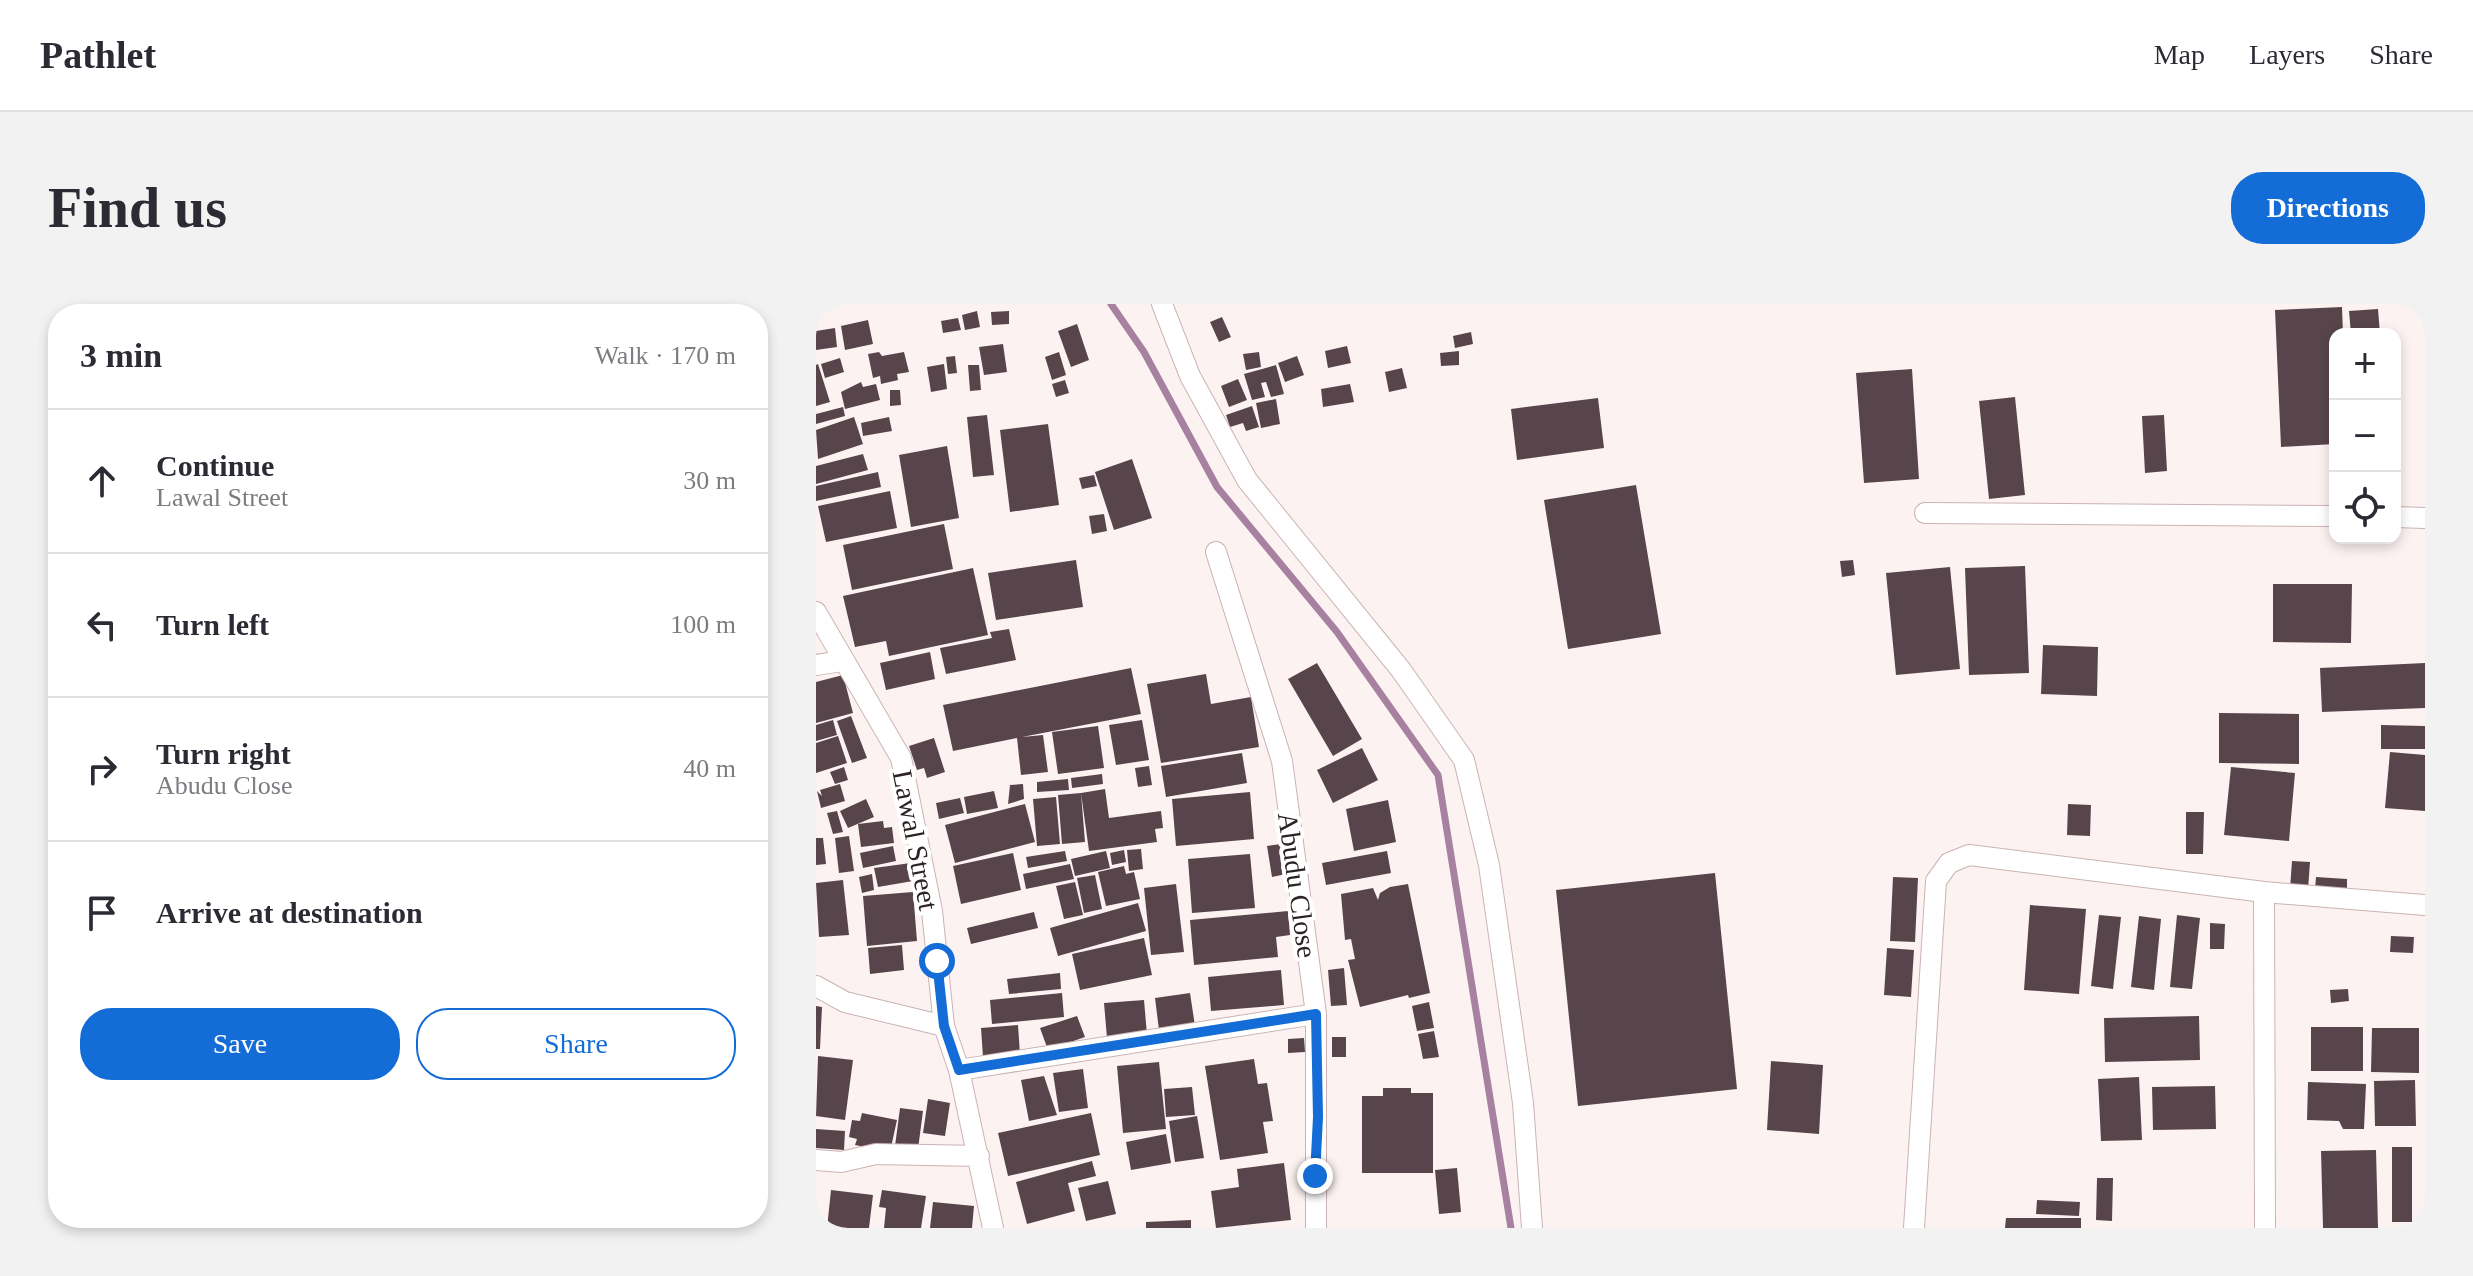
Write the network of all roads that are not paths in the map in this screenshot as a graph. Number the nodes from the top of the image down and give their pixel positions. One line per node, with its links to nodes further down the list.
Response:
1 (1162, 304): 20 (street)
2 (1925, 513): 3 (street)
3 (2329, 516)
4 (2401, 517): 5 (street)
5 (2425, 518)
6 (1216, 552): 13 (street, Abudu Close)
7 (816, 612): 8 (street, Lawal Street)
8 (842, 661): 9 (street); 14 (street, Lawal Street)
9 (816, 665)
10 (2264, 892): 11 (street); 21 (street); 22 (street)
11 (2425, 905)
12 (816, 986): 14 (street)
13 (1316, 1014): 15 (street); 19 (street, Abudu Close)
14 (944, 1026): 15 (street, Lawal Street)
15 (959, 1070): 16 (street, Lawal Street)
16 (979, 1156): 17 (street); 18 (street, Lawal Street)
17 (816, 1160)
18 (993, 1228)
19 (1316, 1228)
20 (1532, 1228)
21 (1914, 1228)
22 (2265, 1228)

